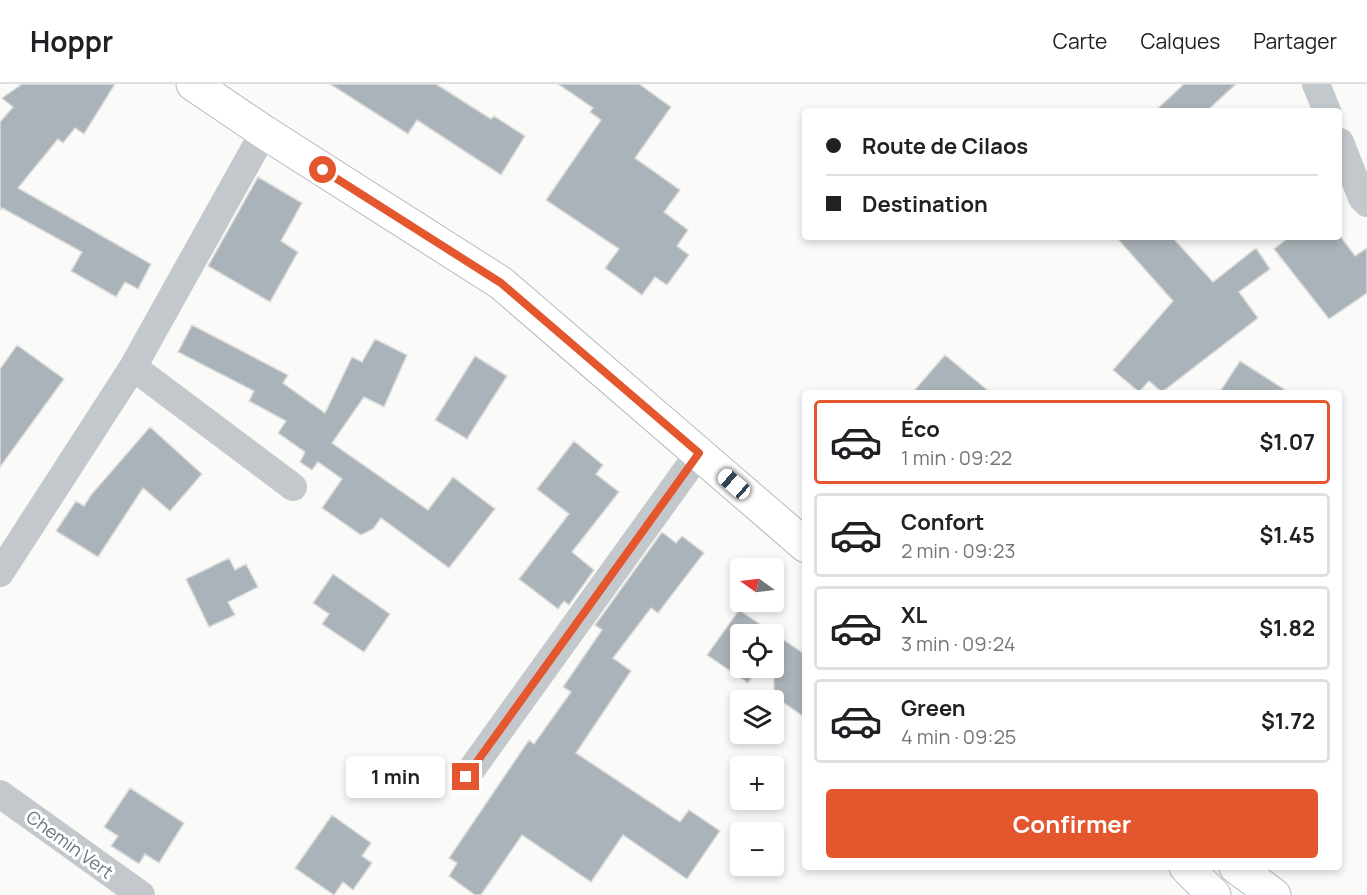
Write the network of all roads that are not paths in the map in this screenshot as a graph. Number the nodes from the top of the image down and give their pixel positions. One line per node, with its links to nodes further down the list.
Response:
1 (1316, 84): 3 (street)
2 (197, 85): 4 (main road)
3 (1326, 108)
4 (264, 132): 7 (street); 8 (main road)
5 (1342, 147): 6 (street)
6 (1367, 203)
7 (133, 367): 9 (street); 11 (street)
8 (699, 453): 10 (main road); 12 (street)
9 (294, 487)
10 (802, 543)
11 (0, 573)
12 (466, 777)
13 (0, 794): 16 (street, Chemin Vert)
14 (1189, 870): 17 (main road)
15 (1240, 870): 18 (main road)
16 (141, 895)
17 (1214, 895)
18 (1274, 895)

